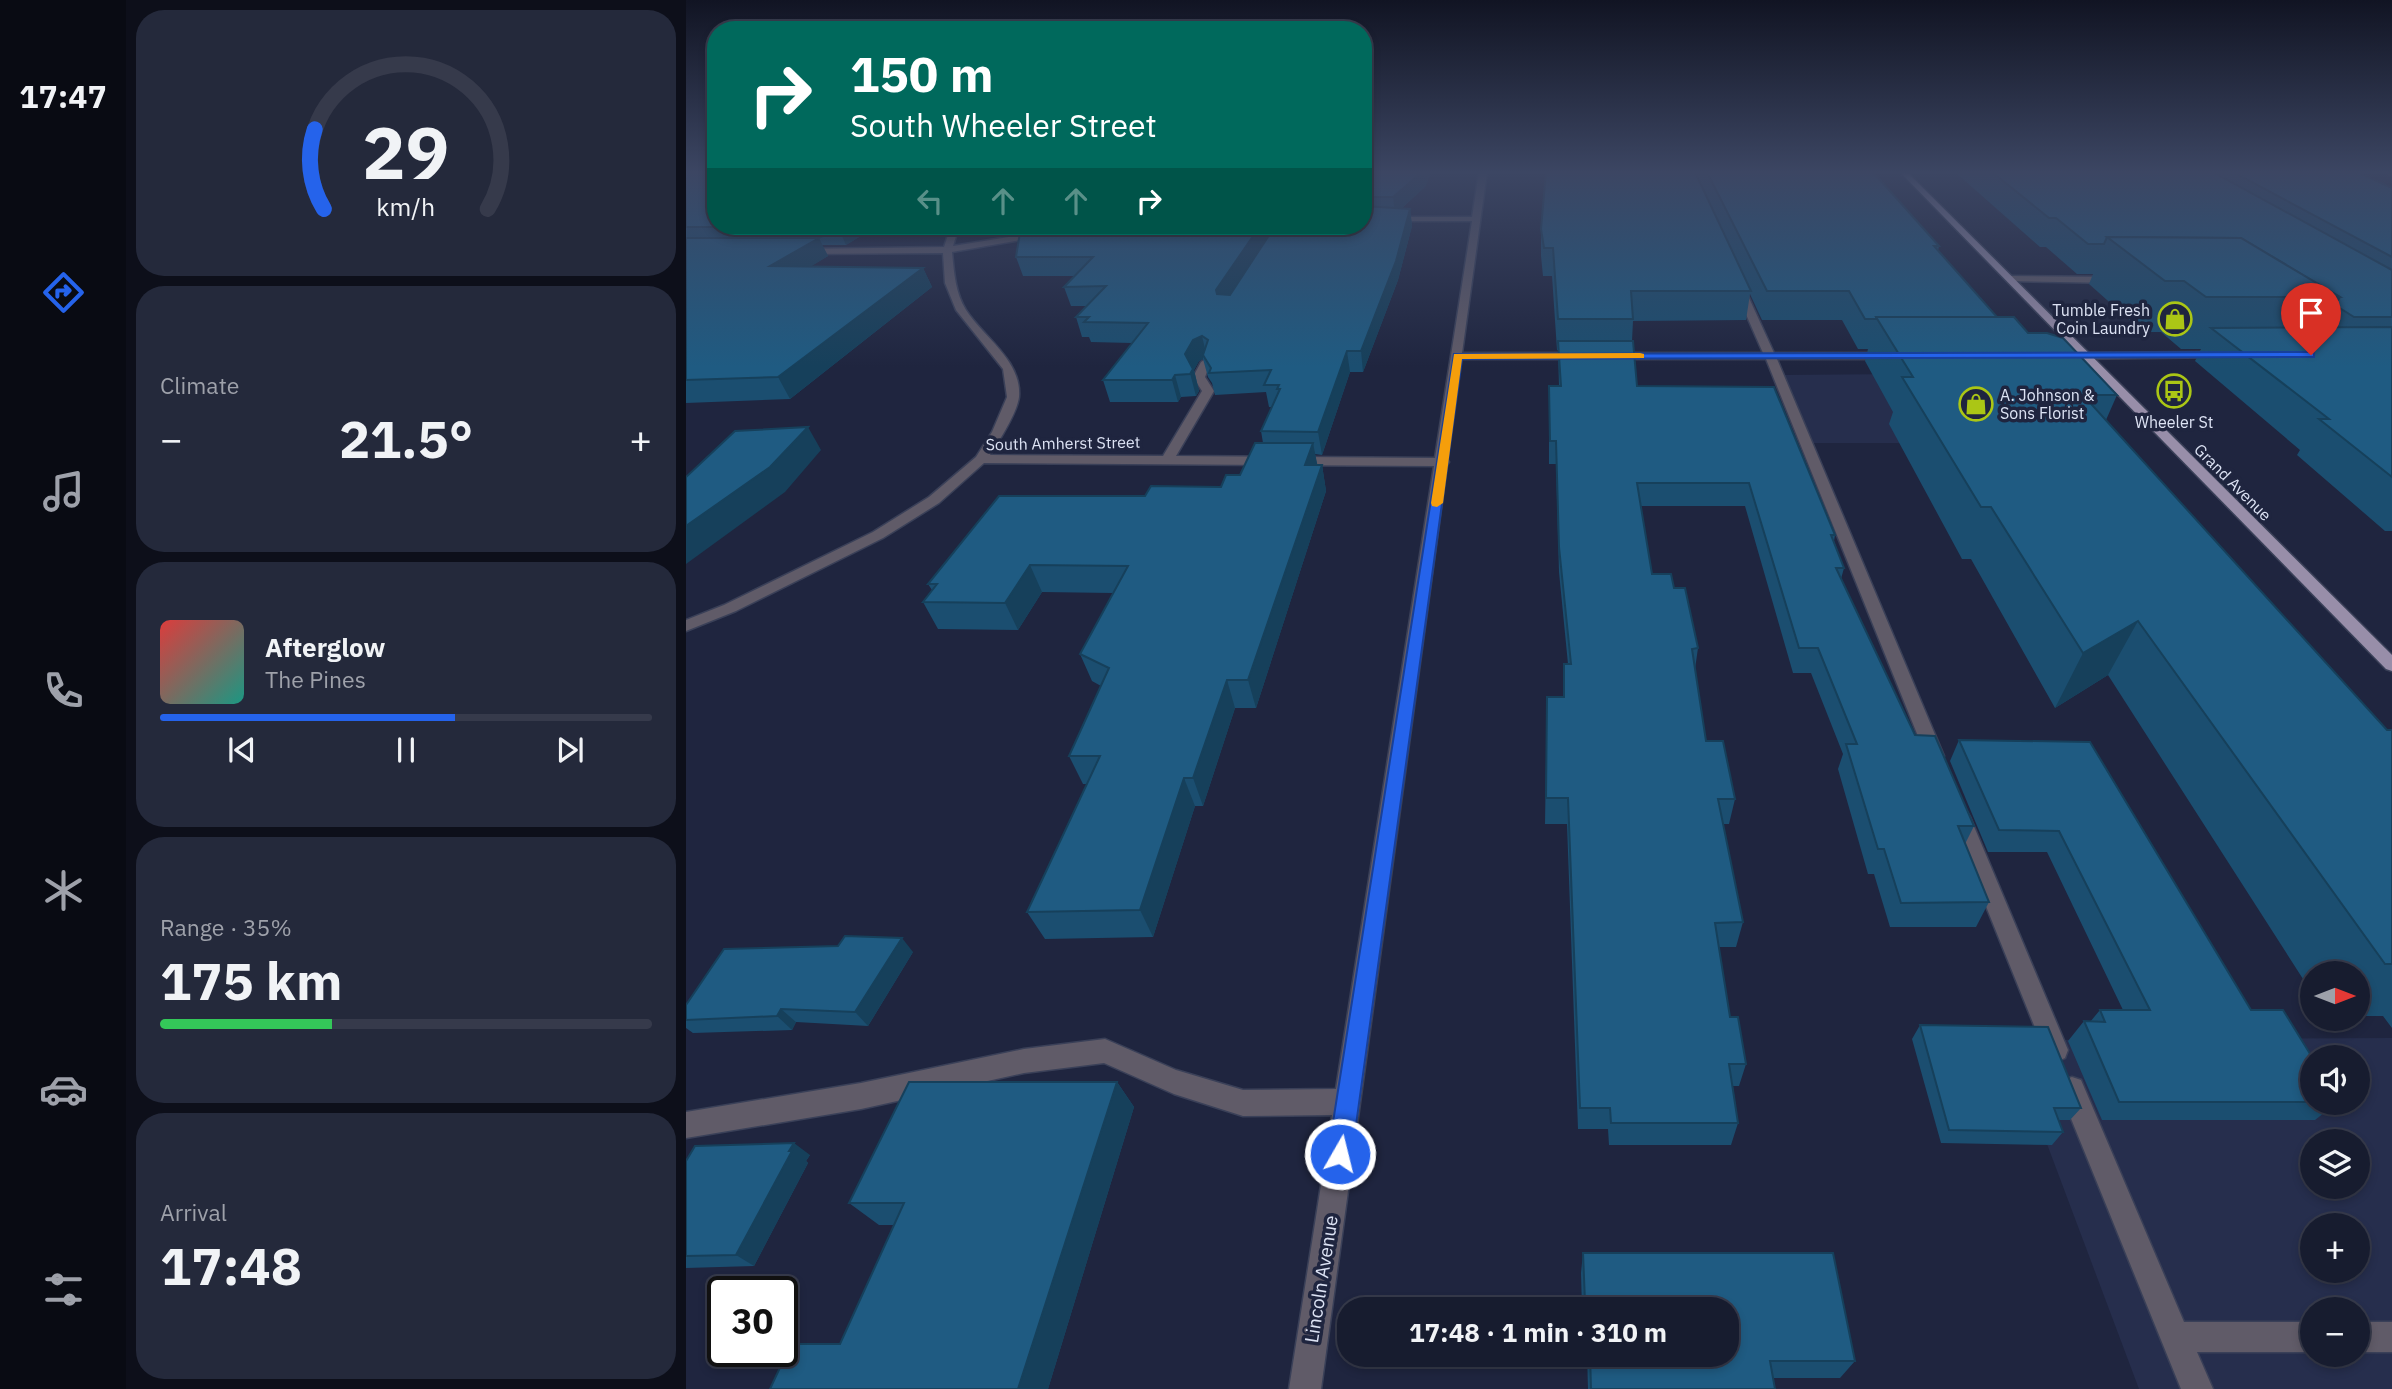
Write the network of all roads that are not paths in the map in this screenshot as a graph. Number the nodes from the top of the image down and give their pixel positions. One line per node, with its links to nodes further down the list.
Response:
1 (951, 237): 5 (street)
2 (1025, 237): 5 (street)
3 (1474, 237): 12 (street, Lincoln Avenue)
4 (1968, 237): 8 (main road, Grand Avenue)
5 (947, 250): 6 (street); 19 (street)
6 (793, 251)
7 (1729, 265): 15 (street)
8 (2010, 279): 9 (street); 10 (main road, Grand Avenue)
9 (2128, 280)
10 (2087, 355): 11 (street); 17 (street); 23 (main road, Grand Avenue)
11 (2230, 355)
12 (1457, 356): 13 (street); 21 (street, Lincoln Avenue)
13 (1592, 356)
14 (1606, 356): 15 (street)
15 (1770, 356): 16 (street); 24 (street)
16 (1895, 356)
17 (2060, 356)
18 (1206, 362): 20 (street)
19 (981, 459): 20 (street, South Amherst Street); 22 (street, South Amherst Street)
20 (1167, 460): 21 (street, South Amherst Street)
21 (1443, 461): 26 (street, Lincoln Avenue)
22 (686, 626)
23 (2392, 665)
24 (1941, 772)
25 (1952, 797): 28 (street)
26 (1348, 1102): 27 (street); 32 (street, Lincoln Avenue)
27 (686, 1125)
28 (2175, 1337): 29 (street); 33 (street)
29 (2300, 1337)
30 (2370, 1337): 31 (street)
31 (2392, 1337)
32 (1305, 1389)
33 (2197, 1389)

